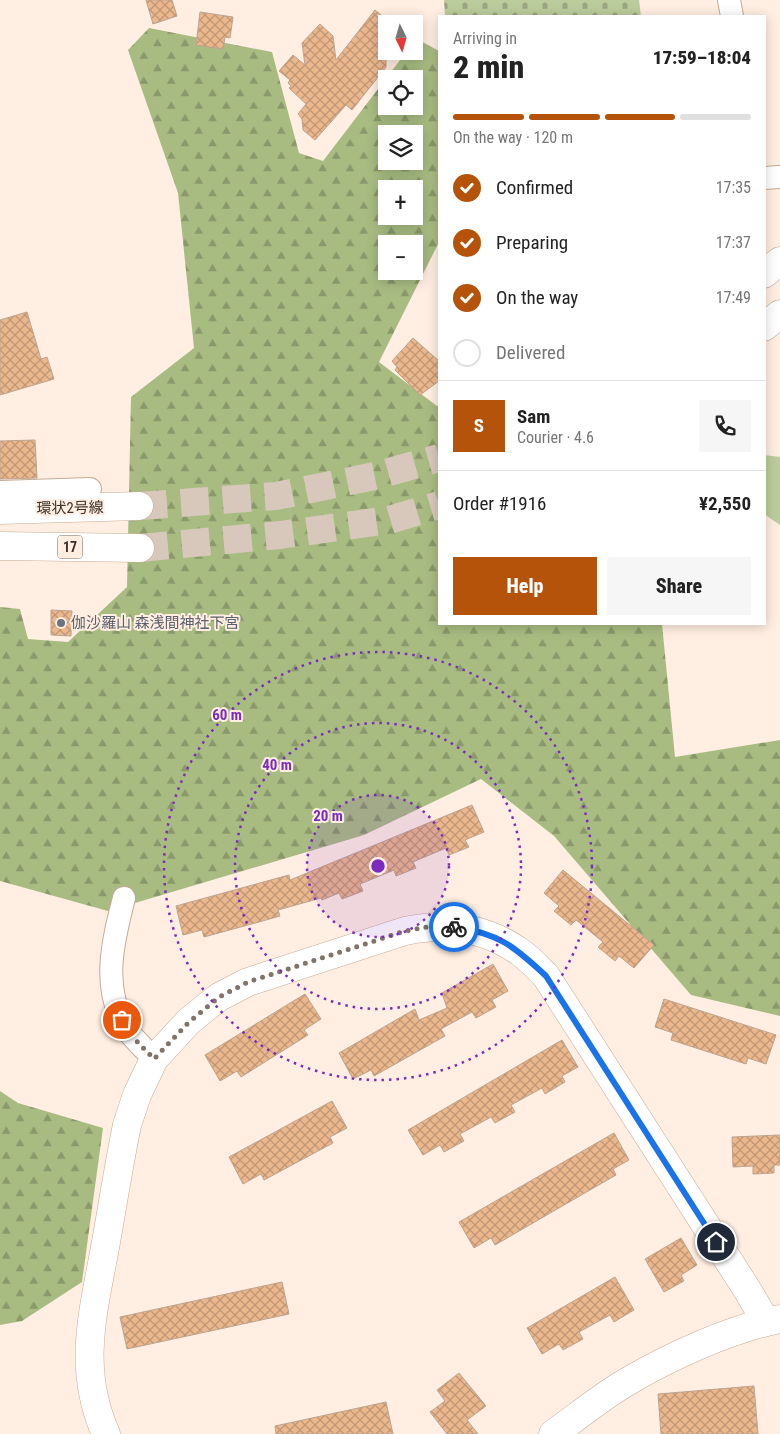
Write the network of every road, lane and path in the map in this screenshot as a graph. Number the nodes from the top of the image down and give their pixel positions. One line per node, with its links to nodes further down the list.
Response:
1 (729, 0): 2 (street)
2 (732, 15)
3 (780, 177): 4 (street)
4 (766, 178)
5 (780, 261): 6 (street)
6 (766, 272)
7 (780, 314): 8 (street)
8 (766, 325)
9 (90, 489): 10 (street)
10 (0, 492)
11 (139, 506): 12 (street, 環状2号線)
12 (0, 510)
13 (0, 546): 14 (street, 17)
14 (140, 548)
15 (124, 898): 16 (street)
16 (154, 1059): 17 (street); 18 (street)
17 (773, 1321): 19 (street)
18 (106, 1434)
19 (553, 1434)

